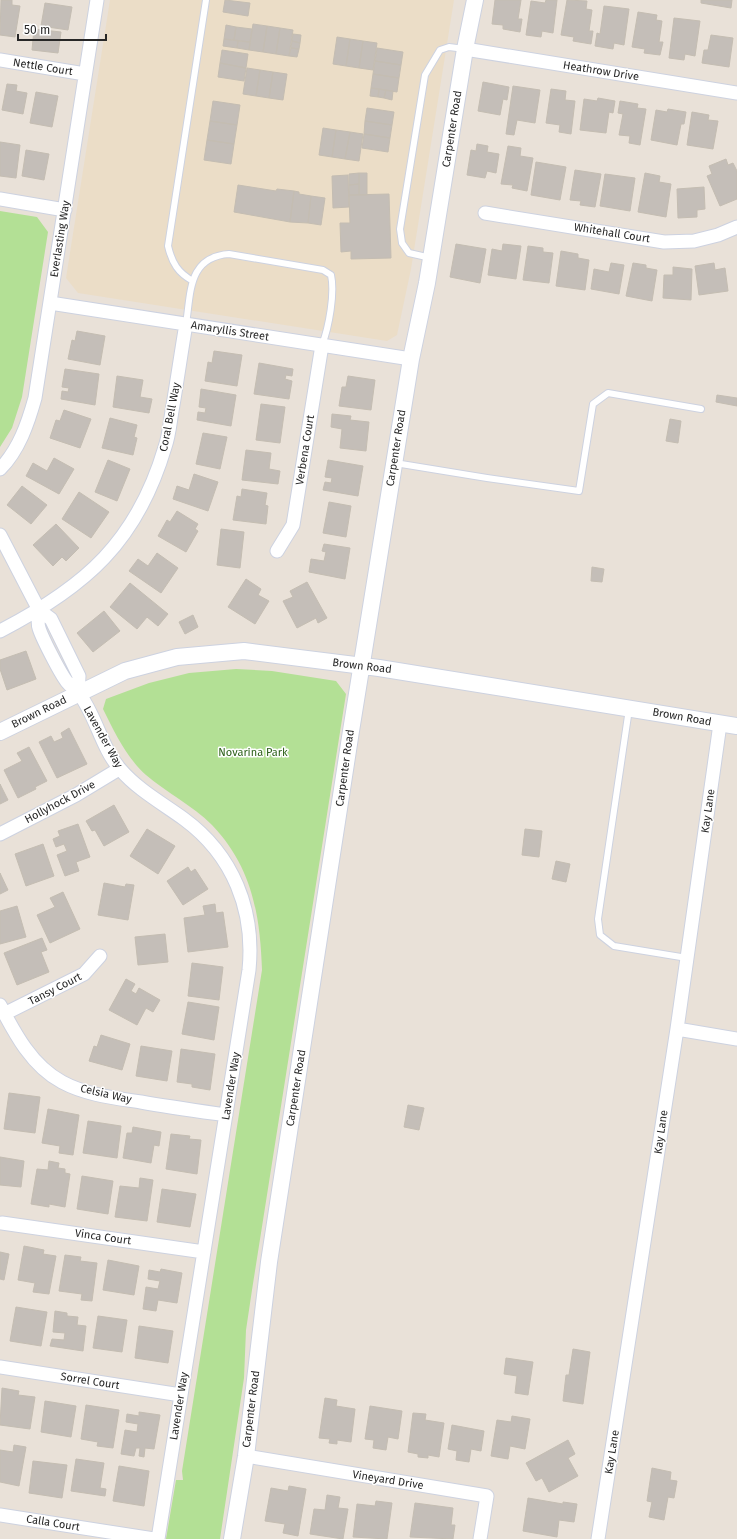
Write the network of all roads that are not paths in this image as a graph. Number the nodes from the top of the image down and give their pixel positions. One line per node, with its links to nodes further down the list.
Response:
1 (97, 0): 6 (street, Everlasting Way)
2 (206, 0): 13 (lane)
3 (475, 0): 4 (street, Carpenter Road)
4 (465, 49): 7 (street, Heathrow Drive); 12 (street, Carpenter Road); 12 (lane)
5 (0, 60): 6 (street, Nettle Court)
6 (85, 74): 9 (street, Everlasting Way)
7 (737, 93)
8 (0, 199): 9 (street)
9 (65, 210): 14 (street, Everlasting Way)
10 (485, 213): 11 (street, Whitehall Court)
11 (737, 227)
12 (432, 258): 17 (street, Carpenter Road)
13 (193, 281): 15 (lane); 16 (lane)
14 (50, 303): 15 (street, Amaryllis Street); 20 (street, Everlasting Way)
15 (186, 324): 16 (street, Amaryllis Street); 23 (street, Coral Bell Way)
16 (322, 345): 17 (street, Amaryllis Street); 22 (street, Verbena Court)
17 (411, 358): 19 (street, Carpenter Road)
18 (700, 410): 19 (lane)
19 (394, 462): 25 (street, Carpenter Road)
20 (0, 469)
21 (0, 535): 23 (street, Lavender Way)
22 (277, 551)
23 (39, 610): 24 (street, Coral Bell Way); 26 (street, Lavender Way)
24 (0, 631)
25 (362, 666): 26 (street, Brown Road); 27 (street, Brown Road); 43 (street, Carpenter Road)
26 (78, 693): 30 (street, Brown Road); 31 (street, Lavender Way)
27 (629, 708): 28 (street, Brown Road); 34 (lane)
28 (720, 724): 29 (street, Brown Road); 34 (street, Kay Lane)
29 (737, 726)
30 (0, 732)
31 (120, 769): 32 (street, Hollyhock Drive); 38 (street, Lavender Way)
32 (0, 834)
33 (100, 956): 35 (street, Tansy Court)
34 (687, 958): 36 (street, Kay Lane)
35 (2, 1010): 38 (street, Celsia Way)
36 (677, 1029): 37 (street); 49 (street, Kay Lane)
37 (737, 1039)
38 (226, 1116): 40 (street, Lavender Way)
39 (2, 1222): 40 (street, Vinca Court)
40 (204, 1252): 42 (street, Lavender Way)
41 (0, 1367): 42 (street, Sorrel Court)
42 (181, 1395): 46 (street, Lavender Way)
43 (246, 1456): 47 (street, Carpenter Road); 48 (street, Vineyard Drive)
44 (0, 1515): 45 (street, Calla Court)
45 (154, 1539)
46 (158, 1539)
47 (232, 1539)
48 (480, 1539)
49 (598, 1539)

